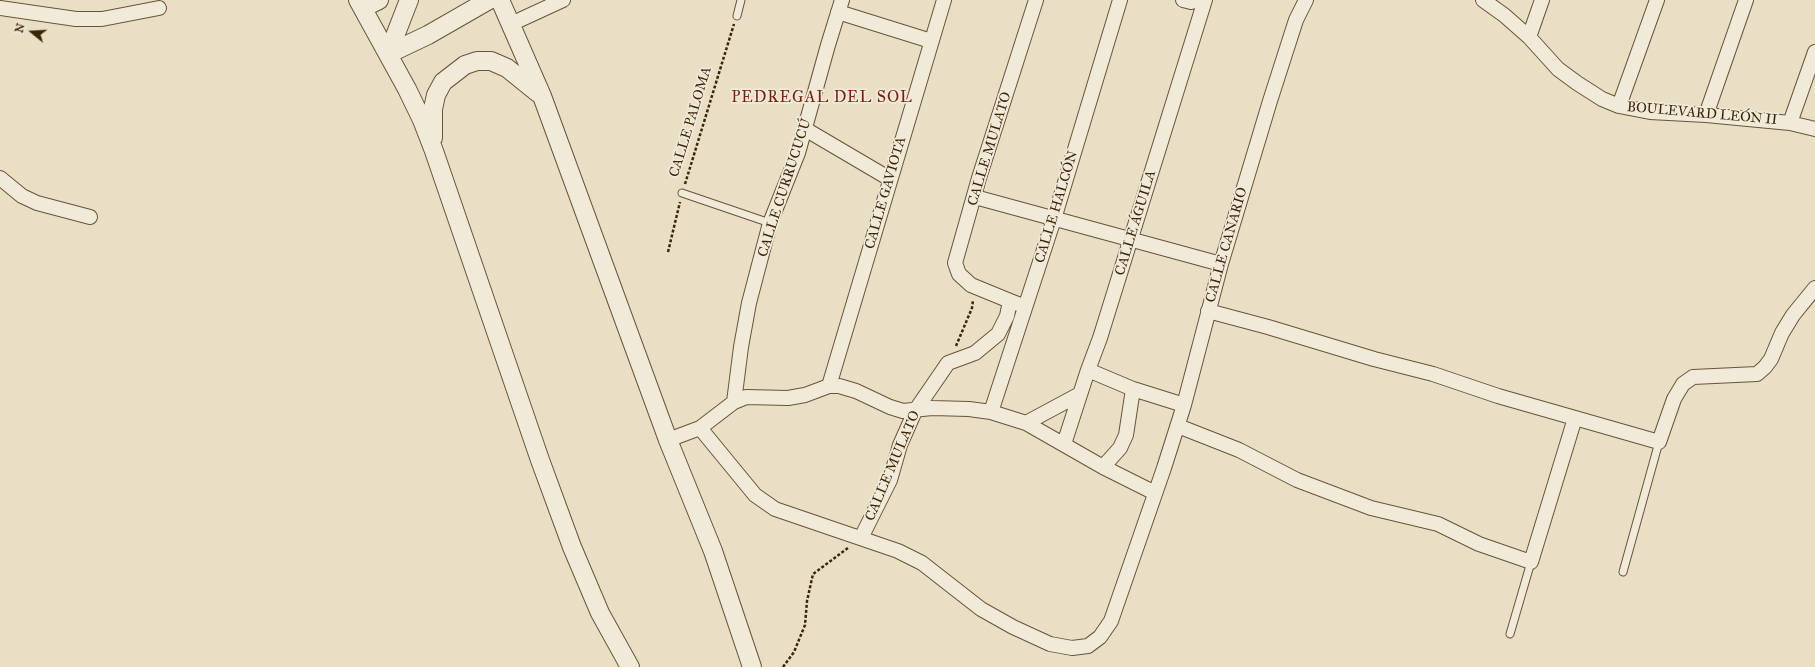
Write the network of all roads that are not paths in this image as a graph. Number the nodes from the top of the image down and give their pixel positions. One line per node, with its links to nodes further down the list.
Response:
1 (379, 0): 18 (street)
2 (409, 0): 27 (street)
3 (489, 0): 27 (street)
4 (500, 0): 23 (street)
5 (563, 0): 23 (street)
6 (741, 0): 22 (lane)
7 (944, 0): 25 (street, CALLE GAVIOTA)
8 (1036, 0): 38 (street, CALLE MULATO)
9 (1120, 0): 40 (street, CALLE HALCÓN)
10 (1183, 0): 11 (street)
11 (1200, 0)
12 (1205, 0): 42 (street, CALLE ÁGUILA)
13 (1306, 0): 43 (street, CALLE CANARIO)
14 (1483, 0): 24 (street, BOULEVARD LEÓN II)
15 (1542, 0): 24 (street)
16 (1657, 0): 29 (street)
17 (1746, 0): 30 (street)
18 (360, 4): 27 (street)
19 (840, 6): 25 (street); 32 (street, CALLE CURRUCUCÚ)
20 (0, 8): 21 (street)
21 (159, 8)
22 (737, 16)
23 (511, 24): 28 (street)
24 (1528, 37): 29 (street, BOULEVARD LEÓN II)
25 (932, 42): 36 (street, CALLE GAVIOTA)
26 (1815, 52): 31 (street)
27 (388, 54): 34 (street)
28 (542, 96): 34 (street); 60 (street)
29 (1619, 106): 30 (street, BOULEVARD LEÓN II)
30 (1706, 114): 31 (street, BOULEVARD LEÓN II)
31 (1790, 123): 33 (street, BOULEVARD LEÓN II)
32 (805, 129): 36 (street); 41 (street, CALLE CURRUCUCÚ)
33 (1815, 129)
34 (434, 151): 69 (street)
35 (0, 178): 39 (street)
36 (890, 179): 49 (street, CALLE GAVIOTA)
37 (682, 192): 41 (lane)
38 (975, 197): 40 (street); 45 (street, CALLE MULATO)
39 (90, 217)
40 (1054, 219): 42 (street); 46 (street, CALLE HALCÓN)
41 (770, 223): 52 (street, CALLE CURRUCUCÚ)
42 (1131, 240): 43 (street); 48 (street, CALLE ÁGUILA)
43 (1221, 264): 47 (street, CALLE CANARIO)
44 (1815, 288): 61 (street)
45 (1010, 301): 46 (street); 54 (street, CALLE MULATO)
46 (1026, 306): 55 (street, CALLE HALCÓN)
47 (1208, 311): 53 (street, CALLE CANARIO); 56 (street)
48 (1088, 370): 50 (street); 51 (street, CALLE ÁGUILA)
49 (829, 386): 52 (street); 54 (street)
50 (1133, 389): 53 (street); 63 (street)
51 (1080, 394): 57 (street); 62 (street, CALLE ÁGUILA)
52 (734, 402): 59 (street)
53 (1184, 405): 58 (street, CALLE CANARIO)
54 (915, 411): 55 (street); 65 (street, CALLE MULATO)
55 (991, 412): 57 (street)
56 (1575, 418): 61 (street); 66 (street)
57 (1026, 423): 62 (street)
58 (1178, 426): 64 (street, CALLE CANARIO); 66 (street)
59 (700, 428): 60 (street); 65 (street, CALLE CANARIO)
60 (668, 440): 70 (street)
61 (1659, 442): 67 (lane)
62 (1064, 444): 63 (street)
63 (1103, 467): 64 (street)
64 (1155, 493): 65 (street, CALLE CANARIO)
65 (861, 538)
66 (1531, 562): 68 (lane)
67 (1623, 572)
68 (1510, 634)
69 (630, 667)
70 (752, 667)

